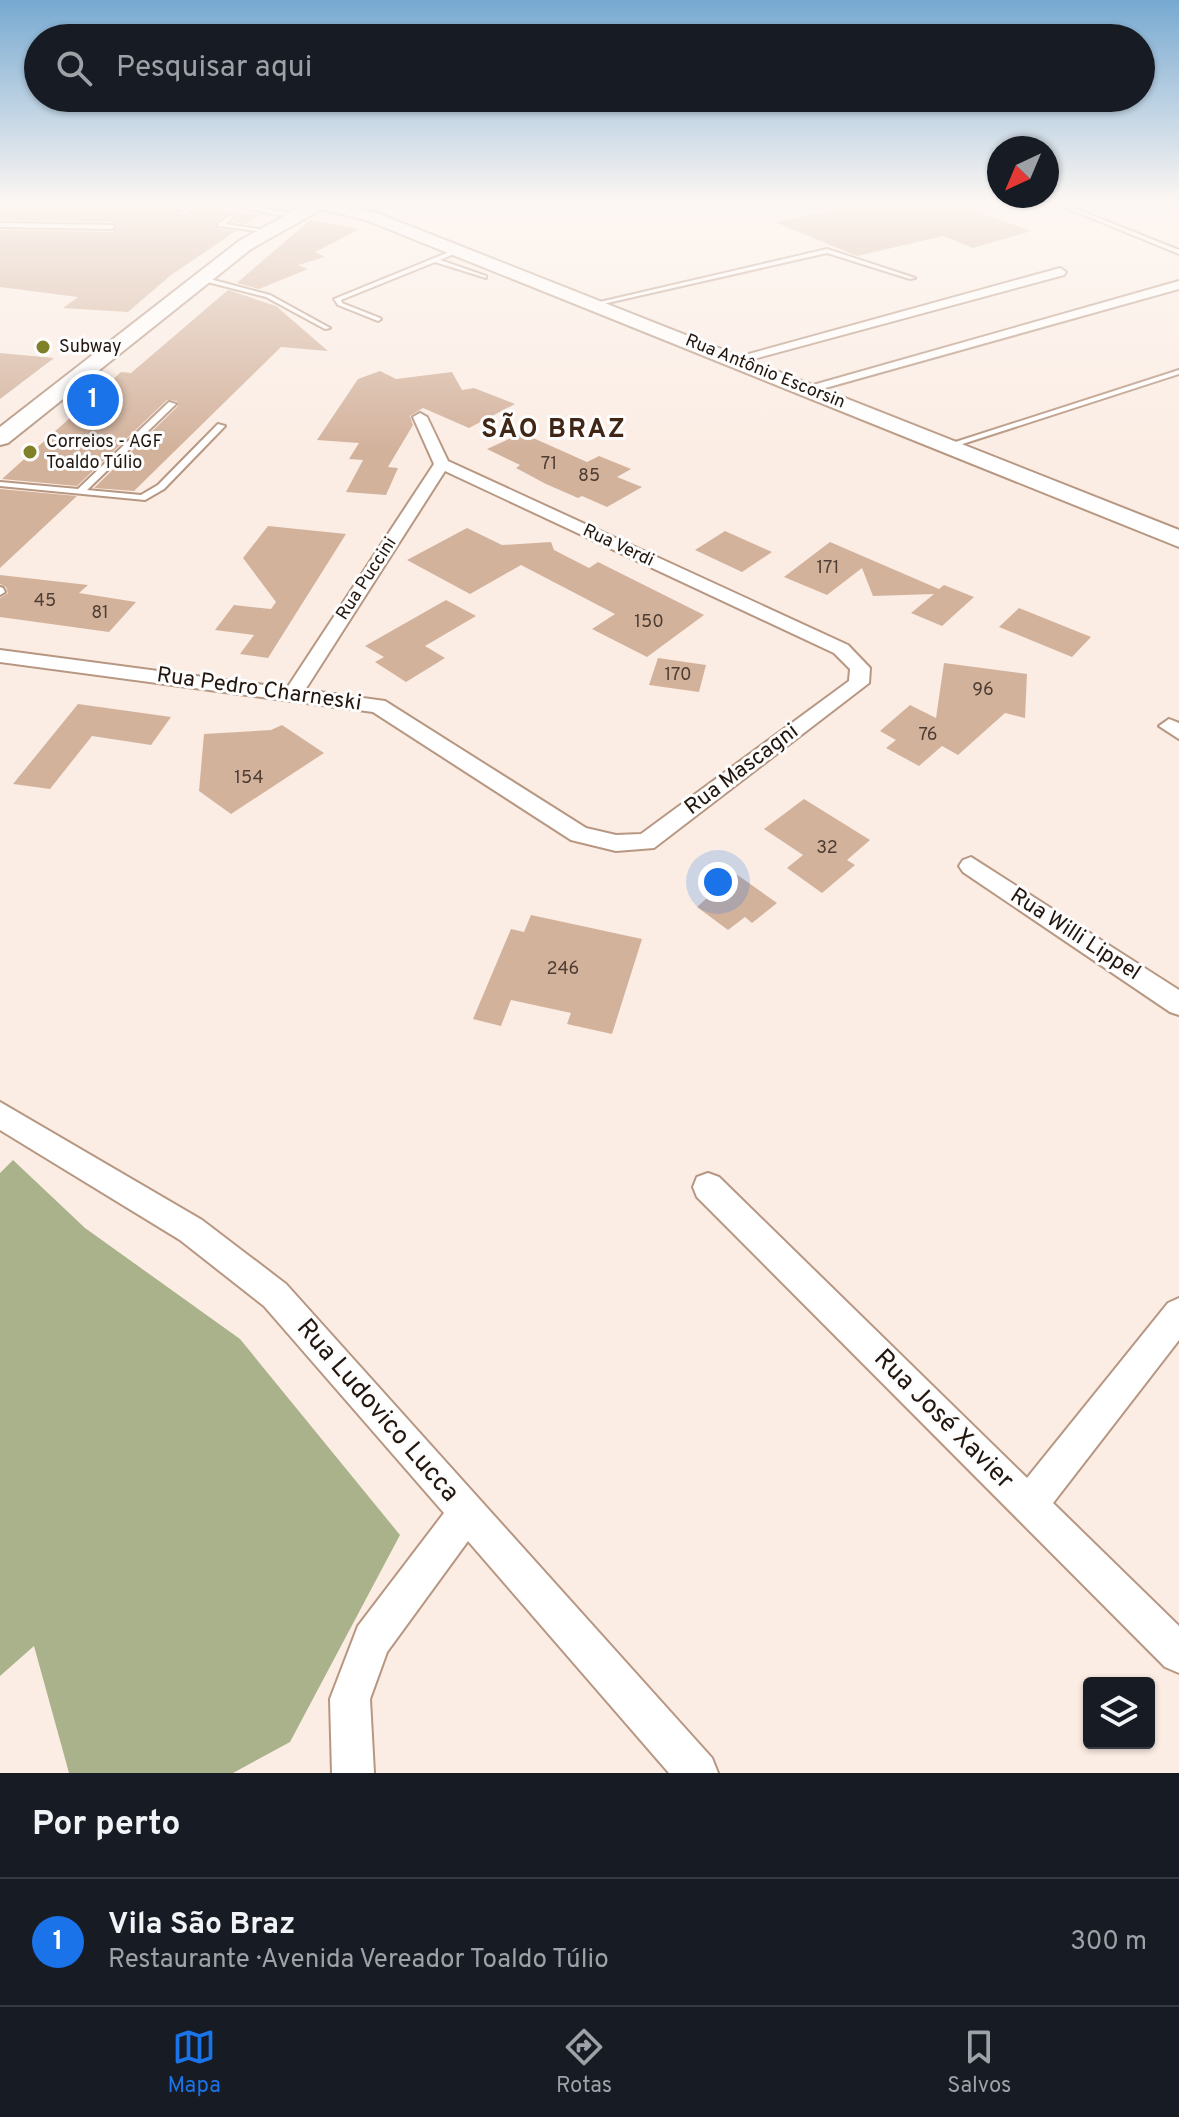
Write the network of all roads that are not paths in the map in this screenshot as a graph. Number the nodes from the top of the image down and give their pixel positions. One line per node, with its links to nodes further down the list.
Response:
1 (197, 283): 17 (street)
2 (217, 283): 10 (lane)
3 (378, 283): 9 (lane)
4 (541, 283): 8 (street, Rua Antônio Escorsin)
5 (687, 283): 8 (lane)
6 (1020, 283): 11 (street)
7 (1179, 285): 13 (street)
8 (594, 304): 11 (street, Rua Antônio Escorsin)
9 (378, 319)
10 (327, 328)
11 (734, 360): 13 (street, Rua Antônio Escorsin)
12 (1179, 372): 18 (lane)
13 (806, 389): 18 (street, Rua Antônio Escorsin)
14 (172, 404): 21 (lane)
15 (420, 417): 19 (street)
16 (221, 426): 21 (lane)
17 (0, 438)
18 (947, 446): 22 (street, Rua Antônio Escorsin)
19 (442, 464): 23 (street, Rua Verdi); 25 (street, Rua Puccini)
20 (0, 484): 21 (lane)
21 (80, 492)
22 (1179, 539)
23 (841, 649): 26 (street, Rua Mascagni)
24 (0, 656): 25 (street, Rua Pedro Charneski)
25 (292, 695): 26 (street, Rua Pedro Charneski)
26 (579, 834)
27 (971, 866): 28 (street, Rua Willi Lippel)
28 (1179, 1004)
29 (0, 1115): 33 (street, Rua Ludovico Lucca)
30 (708, 1187): 32 (street, Rua José Xavier)
31 (1179, 1314): 32 (street)
32 (1029, 1505): 34 (street, Rua José Xavier)
33 (467, 1512): 35 (street); 36 (street, Rua Ludovico Lucca)
34 (1179, 1653)
35 (353, 1773)
36 (697, 1773)

